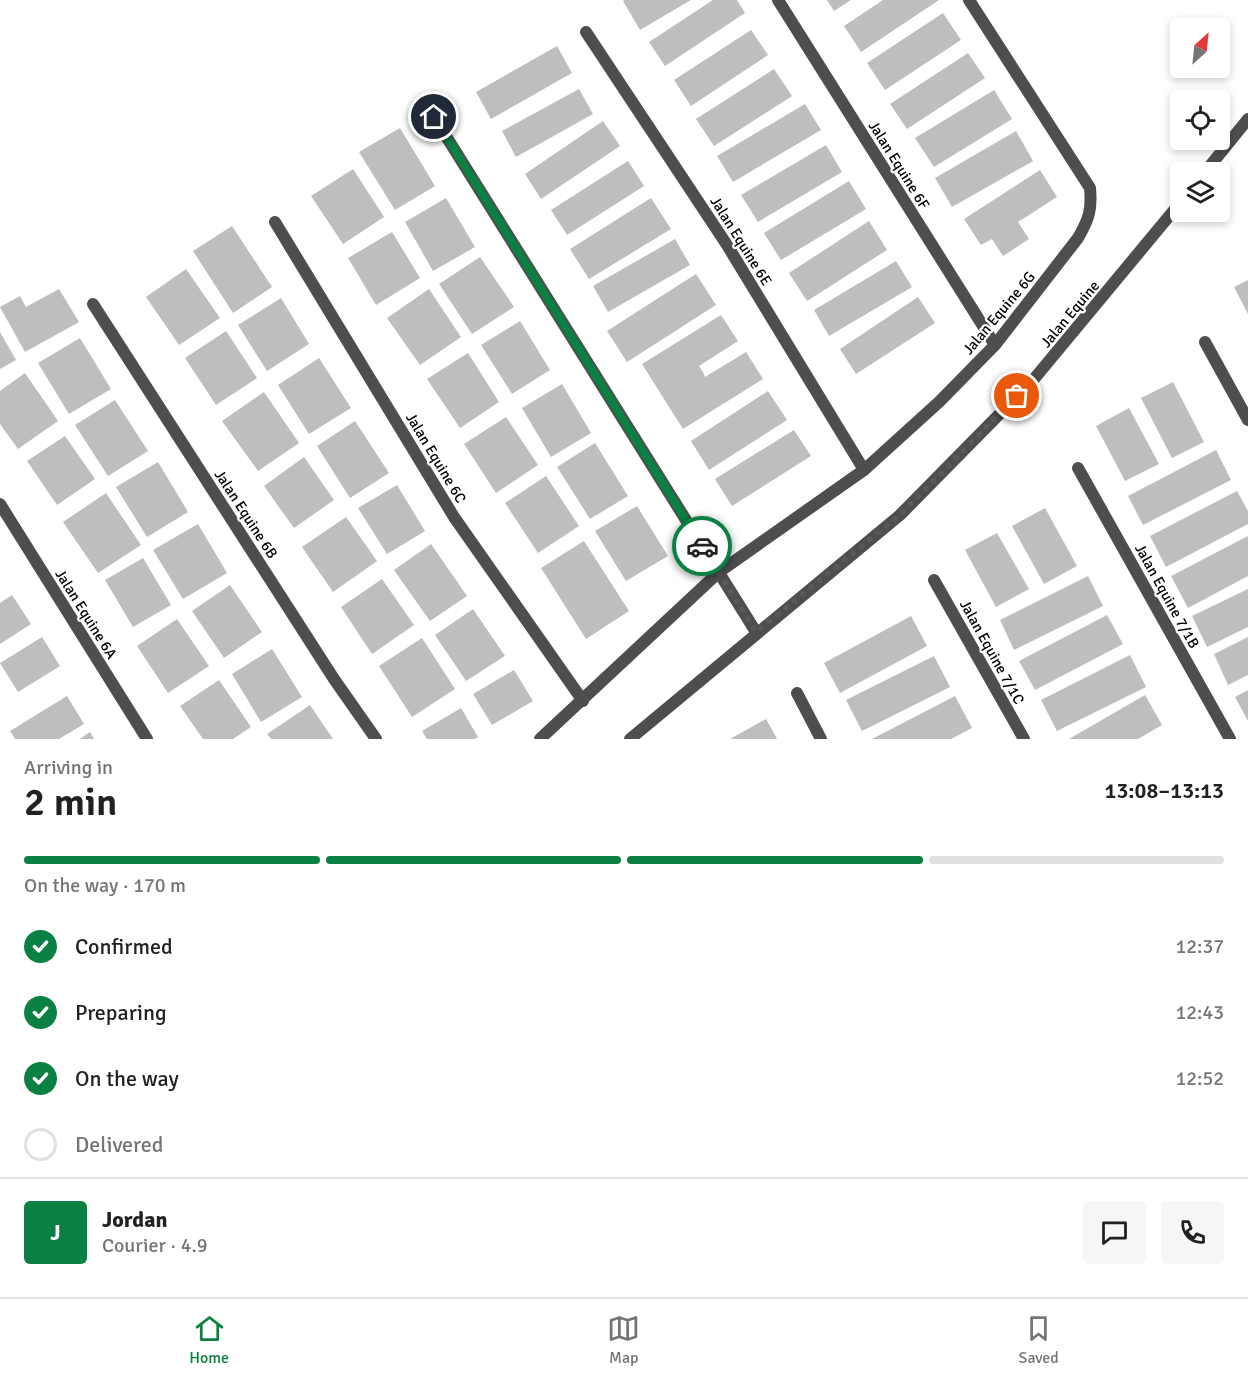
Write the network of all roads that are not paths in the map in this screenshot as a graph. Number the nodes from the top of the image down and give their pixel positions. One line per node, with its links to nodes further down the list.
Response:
1 (778, 0): 11 (street, Jalan Equine 6F)
2 (969, 0): 11 (street, Jalan Equine 6G)
3 (586, 32): 14 (street, Jalan Equine 6E)
4 (434, 117): 16 (street)
5 (1248, 119): 6 (street)
6 (1213, 162)
7 (1170, 215): 18 (street, Jalan Equine)
8 (275, 222): 20 (street, Jalan Equine 6C)
9 (93, 304): 22 (street, Jalan Equine 6B)
10 (1205, 342): 12 (street)
11 (995, 345): 14 (street, Jalan Equine 6G)
12 (1248, 420)
13 (1078, 468): 27 (street, Jalan Equine 7/1B)
14 (864, 470): 16 (street, Jalan Equine 6G)
15 (0, 504): 21 (street, Jalan Equine 6A)
16 (719, 572): 18 (street); 20 (street, Jalan Equine 6G)
17 (934, 580): 26 (street, Jalan Equine 7/1C)
18 (756, 632): 24 (street, Jalan Equine)
19 (796, 693): 25 (street)
20 (583, 701): 23 (street, Jalan Equine 6G)
21 (147, 739)
22 (376, 739)
23 (540, 739)
24 (630, 739)
25 (821, 739)
26 (1024, 739)
27 (1230, 739)

